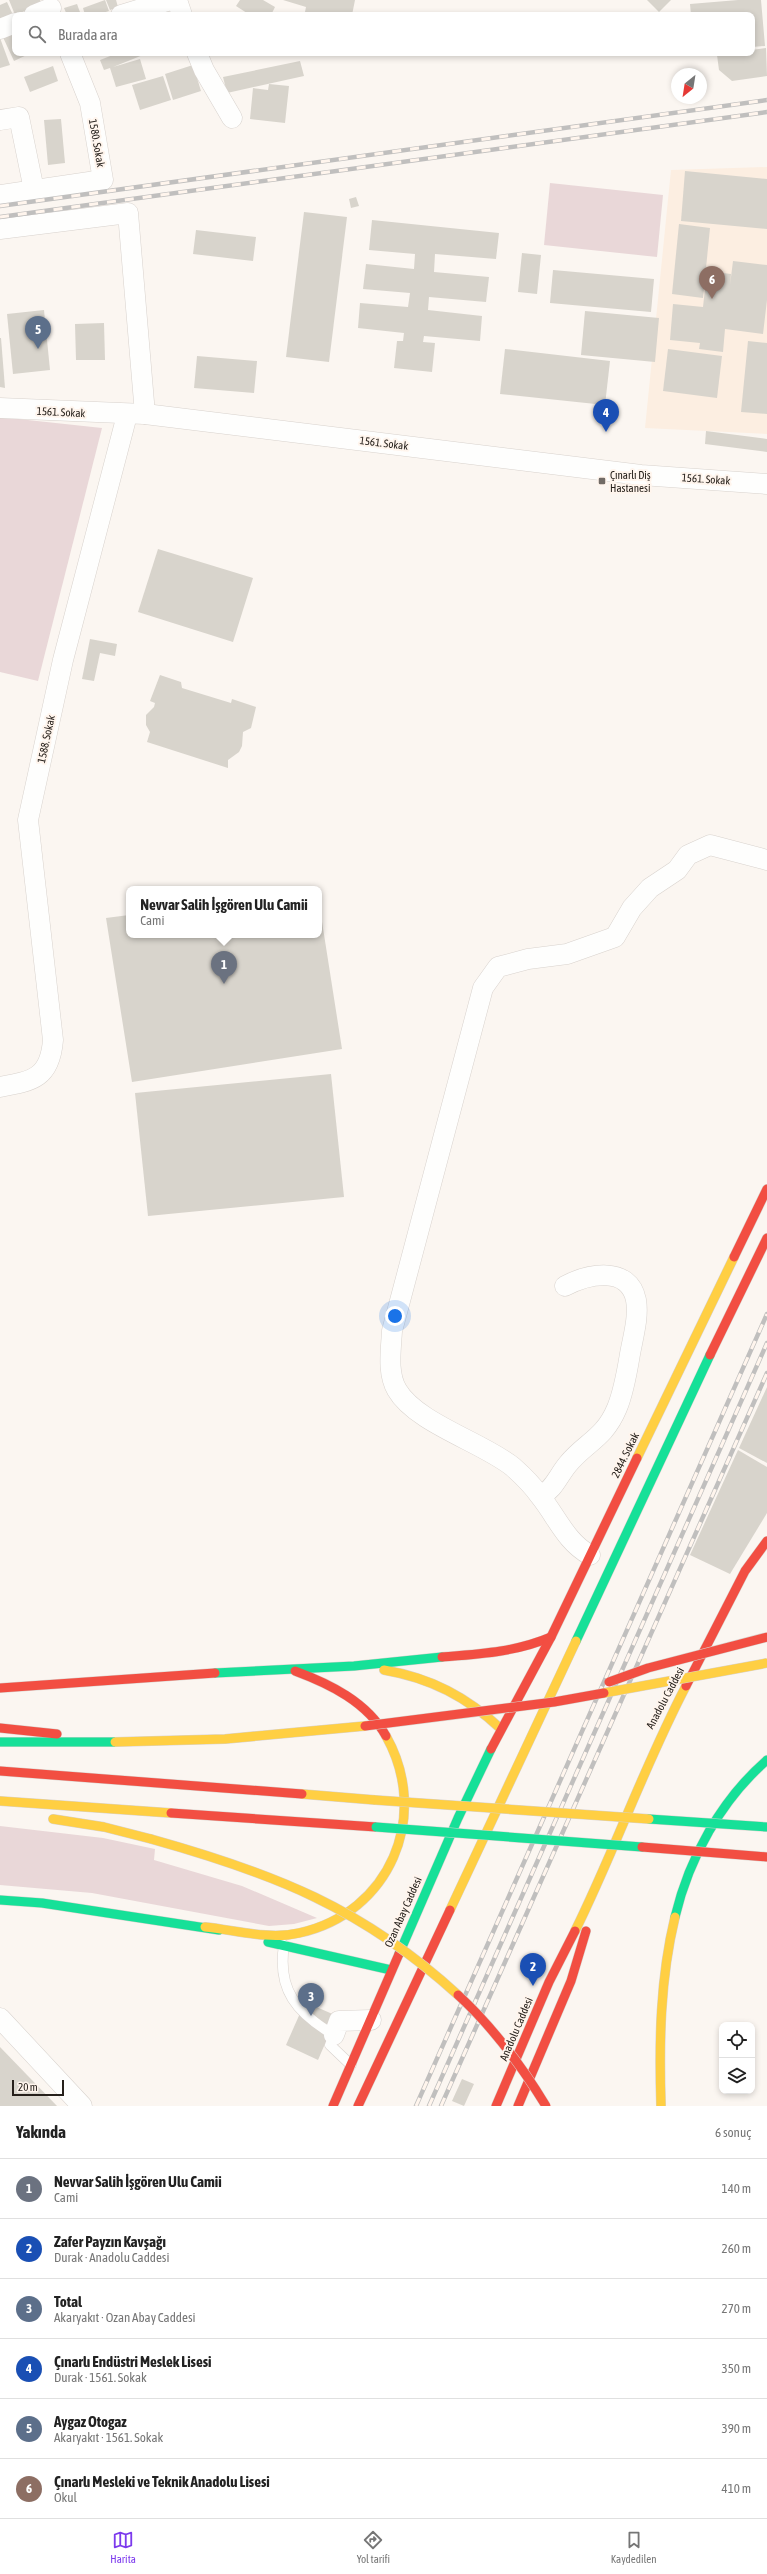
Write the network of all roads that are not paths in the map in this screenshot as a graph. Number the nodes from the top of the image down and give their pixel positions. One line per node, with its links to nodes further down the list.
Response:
1 (171, 0): 3 (street)
2 (177, 0): 4 (street)
3 (131, 12)
4 (181, 12)
5 (12, 24): 6 (street)
6 (0, 29)
7 (71, 56): 11 (street, 1580. Sokak)
8 (198, 56): 9 (street)
9 (232, 118)
10 (0, 120): 11 (street)
11 (34, 190): 12 (street, 1580. Sokak)
12 (0, 195)
13 (0, 229): 15 (street, 1588. Sokak)
14 (0, 408): 15 (street, 1561. Sokak)
15 (136, 415): 16 (street, 1561. Sokak); 18 (street, 1588. Sokak)
16 (767, 484)
17 (767, 860): 22 (street)
18 (0, 1087)
19 (767, 1189): 24 (main road, 2844. Sokak)
20 (767, 1238): 40 (main road)
21 (565, 1286): 22 (street)
22 (540, 1496): 24 (street)
23 (767, 1541): 45 (main road, Anadolu Caddesi)
24 (590, 1555): 25 (main road, 2844. Sokak)
25 (552, 1636): 28 (main road); 33 (main road, 2844. Sokak)
26 (767, 1637): 31 (main road, bridge)
27 (767, 1663): 31 (main road, bridge)
28 (354, 1666): 29 (main road); 33 (main road)
29 (287, 1668): 30 (main road); 47 (main road)
30 (0, 1688)
31 (554, 1702): 36 (main road, bridge)
32 (0, 1728): 36 (main road)
33 (501, 1729): 34 (main road); 49 (main road, Ozan Abay Caddesi)
34 (507, 1738)
35 (0, 1742): 36 (main road)
36 (115, 1742)
37 (513, 1754): 40 (main road)
38 (767, 1760): 61 (main road)
39 (0, 1771): 43 (main road, bridge)
40 (513, 1779): 50 (main road)
41 (0, 1801): 44 (main road, bridge)
42 (44, 1818): 60 (main road, bridge)
43 (767, 1827)
44 (767, 1857)
45 (602, 1876): 58 (main road, Anadolu Caddesi); 59 (main road, Anadolu Caddesi)
46 (0, 1900): 47 (main road)
47 (205, 1927): 48 (main road)
48 (284, 1945): 49 (main road); 53 (lane)
49 (391, 1970): 50 (main road); 52 (main road, Ozan Abay Caddesi)
50 (421, 1975): 57 (main road)
51 (0, 2018): 55 (street)
52 (371, 2020): 53 (street); 54 (main road, Ozan Abay Caddesi)
53 (334, 2035): 54 (lane)
54 (352, 2066): 56 (main road, Ozan Abay Caddesi)
55 (82, 2106)
56 (333, 2106)
57 (358, 2106)
58 (496, 2106)
59 (518, 2106)
60 (546, 2106)
61 (661, 2106)

